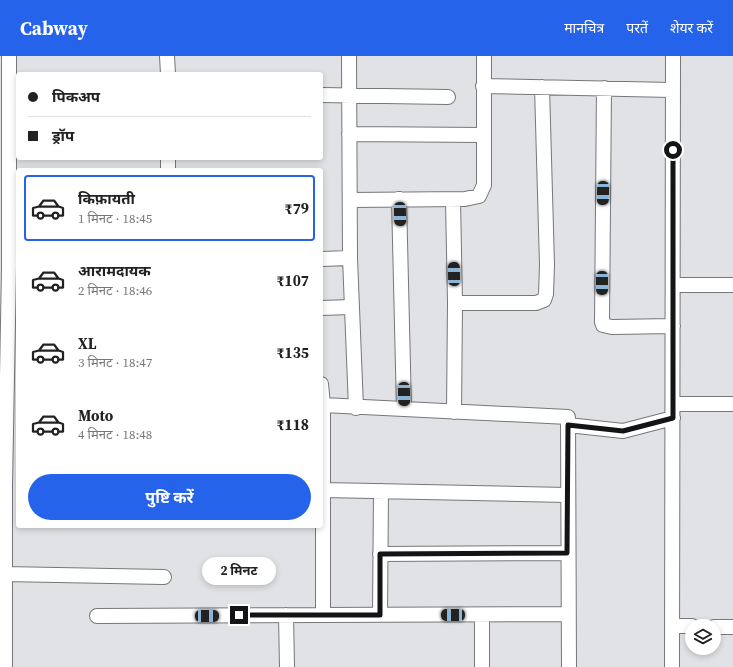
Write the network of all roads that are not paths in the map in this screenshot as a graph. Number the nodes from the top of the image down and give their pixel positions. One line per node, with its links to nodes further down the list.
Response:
1 (9, 56): 13 (street)
2 (167, 56): 6 (street)
3 (349, 56): 12 (street)
4 (484, 56): 7 (street)
5 (673, 56): 10 (street)
6 (168, 72)
7 (483, 86): 8 (street); 16 (street)
8 (542, 87): 9 (street); 26 (street)
9 (604, 88): 10 (street); 29 (street)
10 (672, 90): 24 (street)
11 (323, 95): 12 (street)
12 (350, 95): 14 (street); 15 (street)
13 (9, 96): 17 (street)
14 (448, 97)
15 (350, 134): 16 (street); 18 (street)
16 (483, 135): 20 (street)
17 (14, 175): 23 (street)
18 (350, 200): 19 (street); 21 (street)
19 (400, 200): 20 (street); 34 (street)
20 (453, 200): 26 (street)
21 (350, 258): 22 (street); 27 (street)
22 (323, 260)
23 (13, 268): 30 (street)
24 (674, 285): 25 (street); 29 (street)
25 (733, 285)
26 (455, 303): 36 (street)
27 (351, 307): 28 (street); 33 (street)
28 (323, 308)
29 (674, 326): 35 (street)
30 (8, 380): 39 (street)
31 (733, 404): 35 (street)
32 (323, 405): 33 (street)
33 (356, 408): 34 (street)
34 (404, 409): 36 (street)
35 (673, 411): 37 (street); 53 (street)
36 (454, 412): 37 (street)
37 (568, 425): 41 (street)
38 (323, 483): 40 (street)
39 (8, 486): 45 (street)
40 (381, 490): 41 (street); 44 (street)
41 (567, 495): 43 (street)
42 (322, 528): 49 (street)
43 (567, 553): 44 (street); 47 (street)
44 (380, 554): 50 (street)
45 (4, 574): 46 (street); 57 (street)
46 (164, 577)
47 (568, 614): 51 (street); 61 (street)
48 (286, 615): 49 (street); 52 (street); 59 (street)
49 (323, 615): 50 (street)
50 (380, 615): 51 (street)
51 (482, 615): 60 (street)
52 (97, 616)
53 (672, 626): 54 (street); 62 (street)
54 (685, 626)
55 (721, 627): 56 (street)
56 (733, 627)
57 (2, 651): 58 (street)
58 (5, 667)
59 (287, 667)
60 (482, 667)
61 (569, 667)
62 (672, 667)

